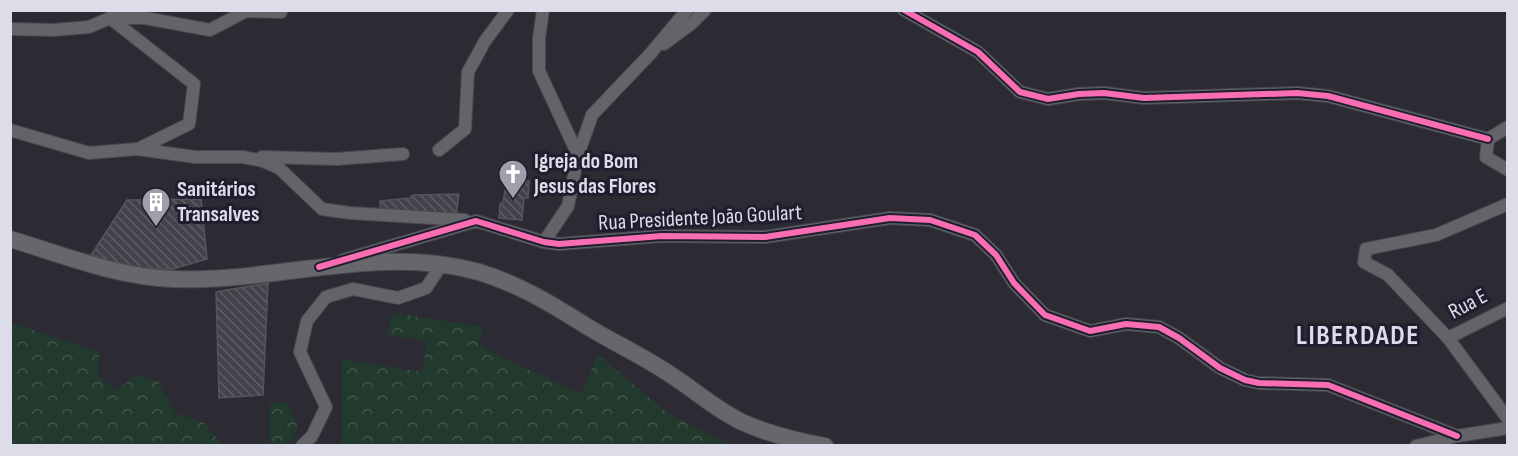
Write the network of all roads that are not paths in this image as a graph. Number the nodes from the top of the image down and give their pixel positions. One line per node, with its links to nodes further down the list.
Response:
1 (508, 10): 14 (street)
2 (543, 10): 16 (street)
3 (687, 10): 9 (street)
4 (705, 10): 9 (street)
5 (904, 10): 12 (street)
6 (281, 12): 7 (street)
7 (110, 18): 8 (street); 13 (street)
8 (10, 29)
9 (651, 53): 16 (street)
10 (1508, 128): 12 (street)
11 (10, 130): 13 (street, Rua Presidente João Goulart)
12 (1488, 139): 18 (street)
13 (137, 149): 17 (street, Rua Presidente João Goulart)
14 (439, 150)
15 (402, 154): 17 (street)
16 (578, 155): 22 (street)
17 (243, 157): 20 (street, Rua Presidente João Goulart)
18 (1508, 170)
19 (1508, 204): 26 (street)
20 (476, 221): 22 (street, Rua Presidente João Goulart); 24 (street)
21 (10, 239): 24 (main road)
22 (544, 242): 29 (street, Rua Presidente João Goulart)
23 (441, 264): 24 (main road); 30 (street); 31 (main road)
24 (319, 267)
25 (1508, 308): 26 (street, Rua E)
26 (1448, 338): 27 (street)
27 (1508, 419)
28 (1508, 428): 29 (street)
29 (1456, 436): 32 (street)
30 (302, 446)
31 (825, 446)
32 (1416, 446)

